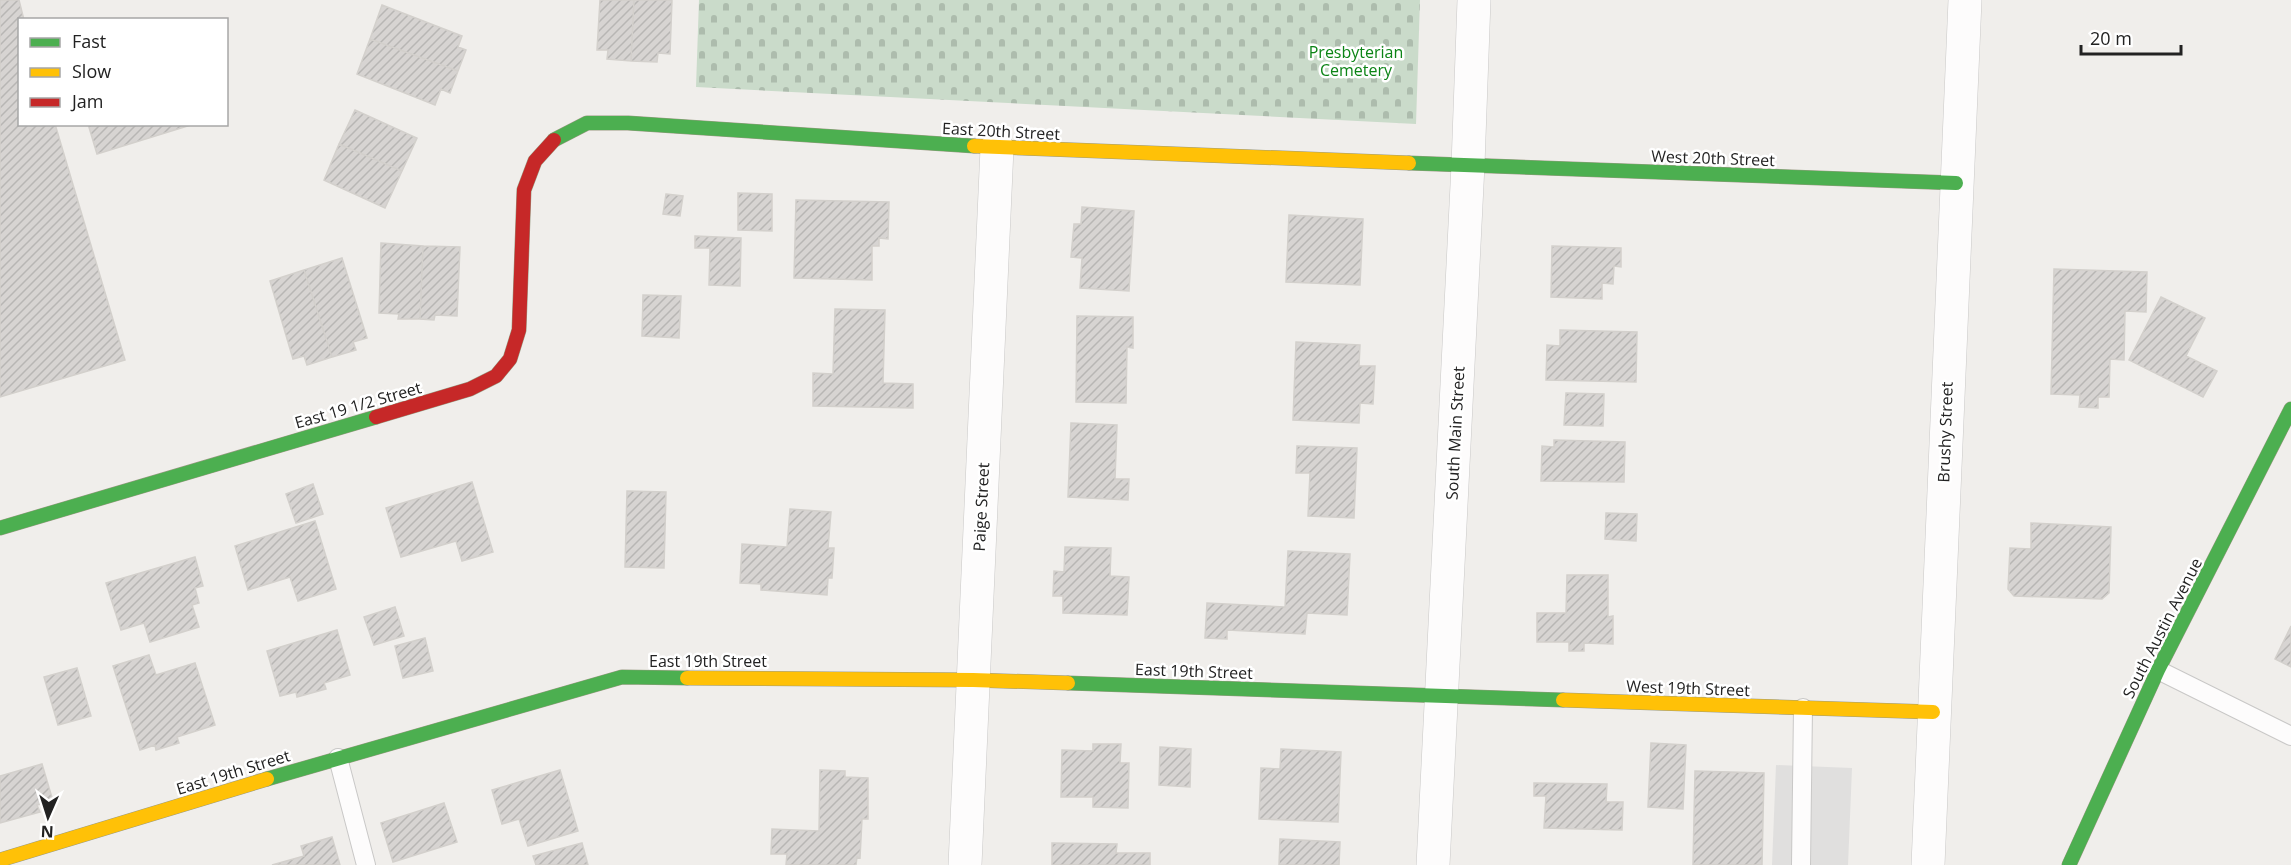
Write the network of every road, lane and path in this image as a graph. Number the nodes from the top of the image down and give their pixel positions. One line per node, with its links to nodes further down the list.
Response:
1 (1474, 0): 5 (street, South Main Street)
2 (1965, 0): 6 (street, Brushy Street)
3 (997, 148): 4 (street, East 20th Street); 5 (street, East 20th Street); 10 (street, Paige Street)
4 (543, 151): 8 (street, East 19 1/2 Street)
5 (1468, 165): 6 (street, West 20th Street); 11 (street, South Main Street)
6 (1956, 183): 13 (street, Brushy Street)
7 (2291, 409): 9 (street, South Austin Avenue)
8 (0, 528)
9 (2158, 670): 14 (lane); 22 (street, South Austin Avenue)
10 (973, 680): 11 (street, East 19th Street); 15 (street, East 19th Street); 18 (street, Paige Street)
11 (1441, 697): 12 (street, West 19th Street); 19 (street, South Main Street)
12 (1803, 708): 13 (street, West 19th Street); 20 (lane)
13 (1933, 712): 21 (street, Brushy Street)
14 (2291, 736)
15 (338, 758): 16 (street, East 19th Street); 17 (lane)
16 (0, 860)
17 (366, 865)
18 (965, 865)
19 (1433, 865)
20 (1801, 865)
21 (1928, 865)
22 (2069, 865)

